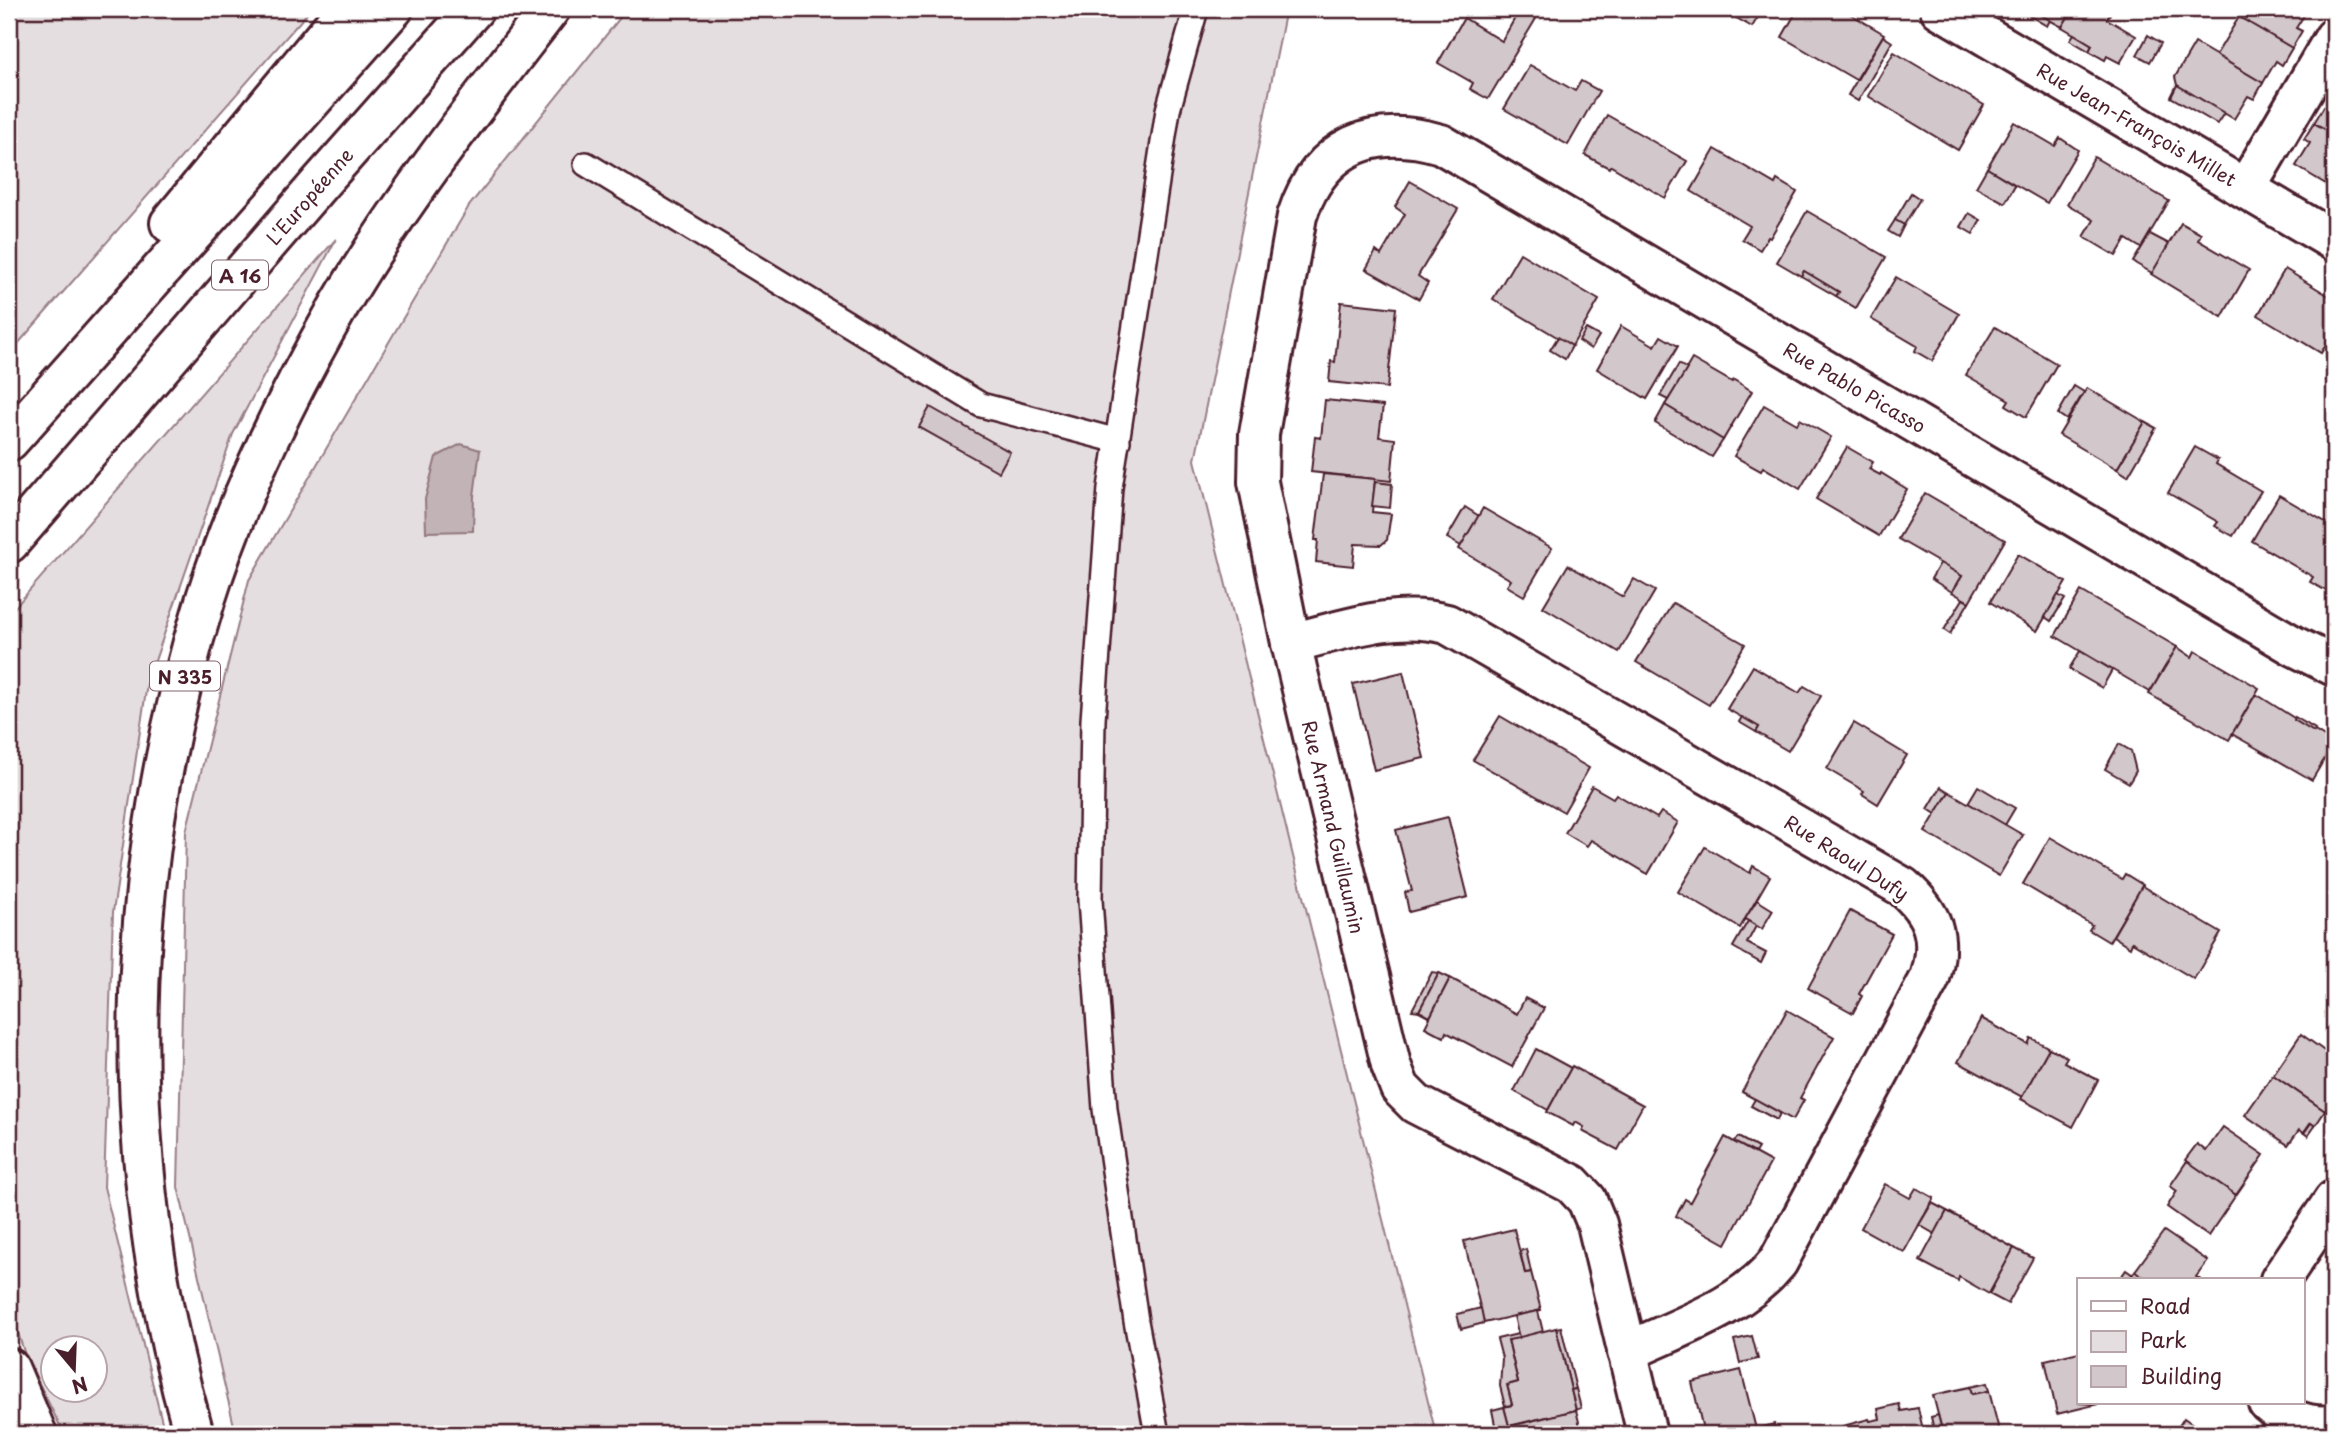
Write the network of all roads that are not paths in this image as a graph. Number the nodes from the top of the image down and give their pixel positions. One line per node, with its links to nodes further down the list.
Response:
1 (347, 9): 12 (main road)
2 (393, 9): 14 (main road)
3 (474, 9): 15 (main road, L'Européenne / A 16)
4 (550, 9): 25 (main road, N 335)
5 (1196, 9): 13 (lane)
6 (1956, 13): 10 (main road, Rue Jean-François Millet)
7 (2334, 38): 10 (main road)
8 (1368, 139): 16 (main road, Rue Armand Guillaumin); 17 (main road, Rue Pablo Picasso)
9 (586, 163): 13 (lane)
10 (2246, 188): 11 (main road, Rue Jean-François Millet)
11 (2334, 241)
12 (9, 424)
13 (1118, 440): 26 (lane)
14 (9, 441)
15 (9, 543)
16 (1291, 643): 20 (main road, Rue Armand Guillaumin); 20 (main road, Rue Raoul Dufy)
17 (2334, 666)
18 (2334, 1200): 19 (main road)
19 (2281, 1278)
20 (1627, 1352): 27 (main road, Rue Armand Guillaumin)
21 (9, 1368): 24 (main road)
22 (2269, 1404): 23 (main road)
23 (2333, 1428)
24 (37, 1434)
25 (194, 1434)
26 (1157, 1434)
27 (1647, 1434)

